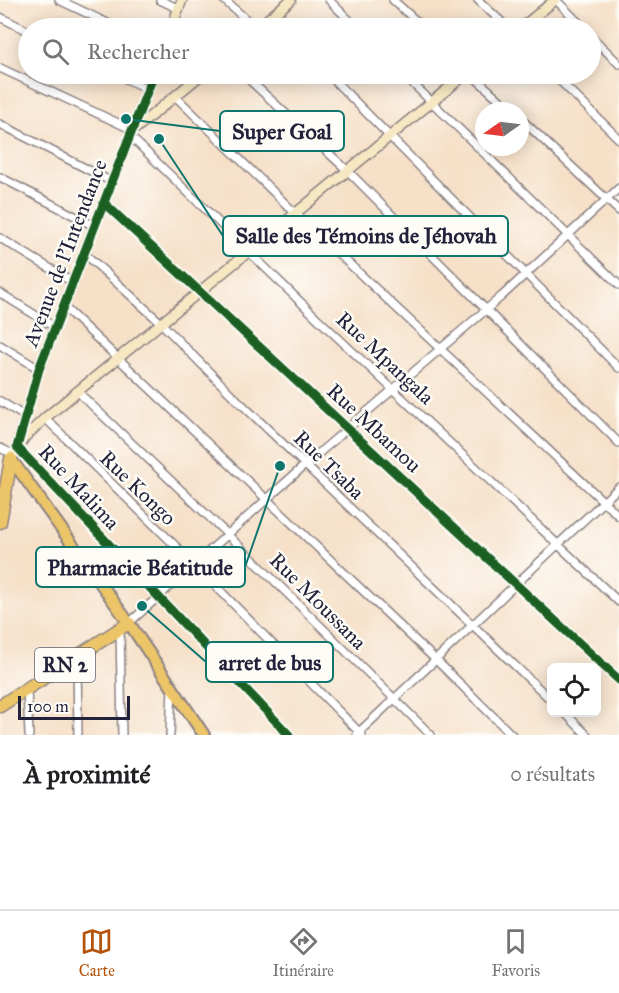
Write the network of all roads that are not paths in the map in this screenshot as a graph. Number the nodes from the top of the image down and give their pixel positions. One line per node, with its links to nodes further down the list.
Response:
1 (59, 0): 12 (street)
2 (160, 0): 9 (street)
3 (225, 0): 14 (street)
4 (291, 0): 11 (main road)
5 (329, 0): 15 (street)
6 (393, 0): 16 (street)
7 (478, 0): 17 (street)
8 (555, 0): 18 (main road); 19 (street)
9 (181, 4): 13 (main road)
10 (0, 17): 20 (street)
11 (272, 17)
12 (97, 18)
13 (175, 18)
14 (246, 18)
15 (347, 18)
16 (412, 18)
17 (497, 18)
18 (533, 18)
19 (574, 18)
20 (18, 26)
21 (601, 45): 22 (street)
22 (619, 64)
23 (0, 68): 24 (street, Rue Mpangala)
24 (18, 77)
25 (32, 84): 41 (street, Rue Mpangala)
26 (137, 84): 35 (street)
27 (149, 84): 35 (main road, Avenue de l'Intendance)
28 (190, 84): 36 (main road)
29 (254, 84): 44 (street)
30 (338, 84): 42 (street)
31 (413, 84): 37 (street)
32 (456, 84): 37 (main road)
33 (481, 84): 38 (street)
34 (563, 84): 43 (street)
35 (147, 89): 41 (main road, Avenue de l'Intendance)
36 (175, 96): 41 (main road); 51 (street)
37 (432, 102): 42 (main road); 53 (street)
38 (502, 102)
39 (0, 124): 46 (street)
40 (529, 126): 48 (street)
41 (132, 133): 46 (main road, Avenue de l'Intendance); 55 (street, Rue Mpangala)
42 (392, 135): 44 (main road); 57 (street)
43 (619, 139)
44 (348, 171): 51 (main road); 63 (street)
45 (0, 177): 52 (street)
46 (112, 182): 49 (main road, Avenue de l'Intendance)
47 (619, 188): 48 (street)
48 (606, 199): 50 (street); 53 (street)
49 (104, 203): 52 (main road, Avenue de l'Intendance); 60 (street, Rue Mbamou)
50 (619, 211)
51 (296, 214): 55 (main road); 67 (street)
52 (94, 226): 56 (main road, Avenue de l'Intendance)
53 (568, 234): 57 (street); 59 (street)
54 (0, 238): 58 (street)
55 (250, 251): 60 (main road); 71 (street, Rue Mpangala)
56 (84, 253): 58 (main road, Avenue de l'Intendance); 64 (street, Rue Tsaba)
57 (526, 274): 63 (street); 69 (street)
58 (74, 283): 62 (main road, Avenue de l'Intendance)
59 (619, 285)
60 (201, 291): 64 (main road); 76 (street, Rue Mbamou)
61 (0, 292): 65 (street)
62 (65, 308): 65 (main road, Avenue de l'Intendance); 68 (street)
63 (486, 309): 67 (street); 77 (street)
64 (161, 323): 68 (main road); 80 (street, Rue Tsaba)
65 (56, 328): 70 (main road, Avenue de l'Intendance)
66 (0, 345): 70 (street)
67 (440, 348): 71 (street); 83 (street)
68 (118, 358): 72 (main road); 82 (street)
69 (619, 368)
70 (39, 369): 74 (main road, Avenue de l'Intendance)
71 (393, 388): 76 (street); 87 (street, Rue Mpangala)
72 (77, 391): 75 (main road); 86 (street, Rue Moussana)
73 (0, 401): 74 (street)
74 (24, 416): 79 (main road, Avenue de l'Intendance)
75 (45, 418): 79 (main road); 88 (street, Rue Kongo)
76 (348, 428): 80 (street); 89 (street, Rue Mbamou)
77 (619, 443)
78 (0, 448): 79 (street, Rue Malima)
79 (10, 459): 85 (highway); 90 (street, Rue Malima); 93 (main road)
80 (305, 465): 82 (street); 92 (street, Rue Tsaba)
81 (619, 487): 83 (street)
82 (267, 500): 86 (street); 95 (street)
83 (604, 501): 84 (street); 87 (street)
84 (619, 516)
85 (0, 522)
86 (228, 535): 88 (street); 100 (street, Rue Moussana)
87 (557, 545): 89 (street); 91 (street, Rue Mpangala)
88 (195, 565): 90 (street); 103 (street, Rue Kongo)
89 (517, 583): 92 (street); 96 (street, Rue Mbamou)
90 (158, 598): 93 (street); 109 (street, Rue Malima)
91 (619, 602)
92 (474, 625): 95 (street); 99 (street, Rue Tsaba)
93 (125, 627): 94 (highway, RN 2); 97 (main road); 106 (street)
94 (77, 657): 98 (highway, RN 2); 105 (street)
95 (436, 660): 100 (street); 111 (street)
96 (619, 680)
97 (172, 687): 107 (street); 108 (main road)
98 (27, 689): 101 (highway, RN 2); 104 (street)
99 (547, 695)
100 (394, 699): 103 (street); 110 (street, Rue Moussana)
101 (4, 702)
102 (569, 717): 112 (street)
103 (359, 734)
104 (29, 735)
105 (78, 735)
106 (122, 735)
107 (170, 735)
108 (204, 735)
109 (289, 735)
110 (431, 735)
111 (512, 735)
112 (587, 735)

